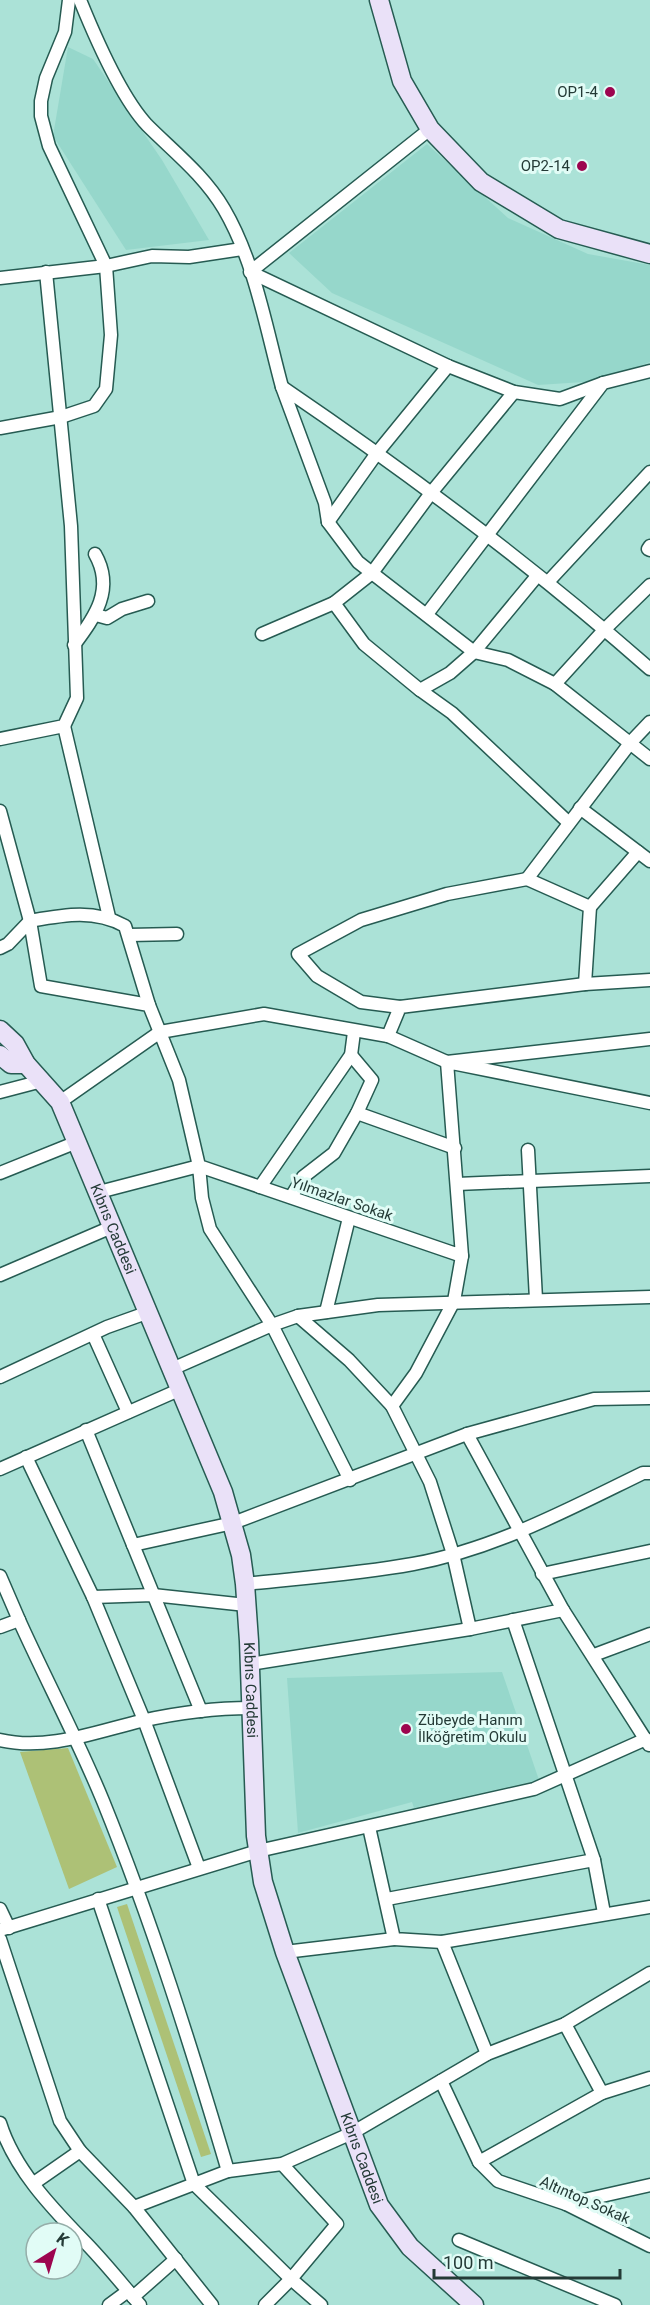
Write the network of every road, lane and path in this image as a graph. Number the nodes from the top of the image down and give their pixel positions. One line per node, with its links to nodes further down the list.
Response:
1 (69, 0): 7 (street)
2 (80, 0): 5 (street)
3 (379, 0): 4 (main road)
4 (430, 129): 6 (main road); 9 (street)
5 (242, 249): 7 (street); 9 (street)
6 (650, 254)
7 (106, 266): 8 (street); 16 (street)
8 (46, 272): 10 (street); 16 (street)
9 (250, 272): 11 (street); 14 (street)
10 (0, 278)
11 (448, 366): 15 (street); 18 (street)
12 (650, 371): 13 (street)
13 (603, 383): 15 (street); 22 (street)
14 (282, 387): 18 (street); 21 (street)
15 (514, 392): 20 (street)
16 (61, 417): 17 (street); 34 (street)
17 (0, 428)
18 (377, 453): 20 (street); 21 (street)
19 (650, 472): 26 (street)
20 (431, 493): 22 (street); 24 (street)
21 (328, 522): 24 (street)
22 (487, 534): 25 (street); 30 (street)
23 (95, 554): 31 (street)
24 (372, 573): 29 (street); 30 (street)
25 (537, 576): 26 (street); 35 (street)
26 (548, 582): 32 (street)
27 (650, 585): 32 (street)
28 (148, 601): 31 (street)
29 (333, 603): 33 (street); 38 (street)
30 (427, 614): 35 (street)
31 (96, 615): 34 (street)
32 (605, 629): 36 (street); 37 (street)
33 (262, 634)
34 (74, 645): 40 (street)
35 (474, 651): 37 (street); 38 (street)
36 (650, 669)
37 (555, 684): 42 (street)
38 (420, 690): 46 (street)
39 (650, 722): 42 (street)
40 (64, 726): 41 (street); 51 (street)
41 (0, 739)
42 (631, 742): 43 (street); 44 (street)
43 (650, 759)
44 (580, 808): 46 (street); 47 (street)
45 (0, 811): 52 (street)
46 (569, 823): 49 (street)
47 (638, 852): 48 (street); 50 (street)
48 (650, 861)
49 (528, 879): 50 (street); 59 (street)
50 (590, 907): 57 (street)
51 (108, 917): 52 (street); 54 (street)
52 (30, 921): 55 (street); 58 (street)
53 (177, 934): 54 (street)
54 (129, 935): 58 (street)
55 (0, 948)
56 (650, 980): 57 (street)
57 (585, 984): 59 (street)
58 (149, 1005): 61 (street)
59 (400, 1007): 63 (street)
60 (0, 1030): 68 (main road, Kıbrıs Caddesi)
61 (160, 1032): 62 (street); 71 (street); 77 (street)
62 (354, 1032): 63 (street); 66 (street)
63 (388, 1036): 67 (street)
64 (650, 1039): 67 (street)
65 (0, 1055): 68 (main road, Kıbrıs Caddesi)
66 (351, 1055): 73 (street); 82 (street)
67 (447, 1062): 72 (street); 75 (street)
68 (26, 1064): 69 (main road, Kıbrıs Caddesi)
69 (42, 1081): 70 (street); 71 (main road, Kıbrıs Caddesi)
70 (0, 1092)
71 (60, 1102): 74 (main road, Kıbrıs Caddesi)
72 (650, 1103)
73 (357, 1113): 75 (street); 84 (street)
74 (77, 1142): 78 (street); 83 (main road, Kıbrıs Caddesi)
75 (455, 1148): 81 (street)
76 (528, 1150): 80 (street)
77 (199, 1166): 82 (street, Yılmazlar Sokak); 83 (street); 95 (street)
78 (0, 1173)
79 (650, 1176): 80 (street)
80 (530, 1180): 81 (street); 90 (street)
81 (458, 1184): 87 (street)
82 (260, 1187): 84 (street, Yılmazlar Sokak)
83 (99, 1192): 86 (main road, Kıbrıs Caddesi)
84 (291, 1197): 85 (street, Yılmazlar Sokak)
85 (350, 1218): 87 (street, Yılmazlar Sokak); 93 (street)
86 (114, 1226): 88 (street); 92 (main road, Kıbrıs Caddesi)
87 (462, 1256): 91 (street)
88 (0, 1275)
89 (650, 1297): 90 (street)
90 (536, 1299): 91 (street)
91 (454, 1301): 93 (street); 101 (street)
92 (149, 1312): 96 (street); 97 (main road, Kıbrıs Caddesi)
93 (326, 1312): 94 (street)
94 (298, 1316): 95 (street); 101 (street)
95 (272, 1325): 97 (street); 109 (street)
96 (93, 1334): 98 (street); 102 (street)
97 (172, 1369): 99 (main road, Kıbrıs Caddesi)
98 (0, 1377)
99 (181, 1389): 102 (street); 110 (main road, Kıbrıs Caddesi)
100 (650, 1398): 104 (street)
101 (392, 1406): 105 (street)
102 (128, 1412): 103 (street)
103 (86, 1430): 106 (street); 112 (street)
104 (467, 1434): 105 (street); 111 (street)
105 (417, 1455): 109 (street); 114 (street)
106 (26, 1457): 107 (street); 119 (street)
107 (0, 1469)
108 (650, 1473): 111 (street)
109 (350, 1480): 110 (street)
110 (233, 1523): 112 (street); 117 (main road, Kıbrıs Caddesi)
111 (521, 1532): 114 (street); 115 (street)
112 (133, 1545): 118 (street)
113 (650, 1551): 115 (street)
114 (453, 1554): 117 (street); 125 (street)
115 (542, 1574): 121 (street)
116 (0, 1576): 122 (street)
117 (245, 1584): 120 (main road, Kıbrıs Caddesi)
118 (153, 1595): 119 (street); 120 (street); 130 (street)
119 (93, 1597): 131 (street)
120 (246, 1605): 128 (main road, Kıbrıs Caddesi)
121 (563, 1610): 123 (street); 127 (street)
122 (19, 1620): 124 (street); 132 (street)
123 (513, 1620): 125 (street); 135 (street)
124 (0, 1627)
125 (470, 1629): 128 (street)
126 (650, 1634): 127 (street)
127 (594, 1655): 134 (street)
128 (250, 1664): 129 (main road, Kıbrıs Caddesi)
129 (251, 1708): 130 (street); 137 (main road, Kıbrıs Caddesi)
130 (201, 1712): 131 (street)
131 (144, 1720): 132 (street); 139 (street)
132 (73, 1738): 133 (street); 140 (street)
133 (0, 1740)
134 (648, 1743): 135 (street)
135 (566, 1774): 136 (street); 138 (street)
136 (369, 1827): 137 (street); 142 (street)
137 (258, 1851): 139 (street); 150 (main road, Kıbrıs Caddesi)
138 (594, 1860): 142 (street); 145 (street)
139 (199, 1868): 140 (street)
140 (136, 1888): 141 (street); 162 (street)
141 (98, 1899): 146 (street); 164 (street)
142 (387, 1899): 148 (street)
143 (650, 1907): 145 (street)
144 (0, 1909): 146 (street)
145 (604, 1913): 149 (street)
146 (4, 1929)
147 (0, 1939): 159 (street)
148 (394, 1939): 149 (street); 150 (street)
149 (442, 1942): 153 (street)
150 (285, 1952): 158 (main road, Kıbrıs Caddesi)
151 (650, 1973): 152 (street)
152 (565, 2024): 153 (street); 156 (street)
153 (487, 2054): 155 (street)
154 (650, 2078): 156 (street)
155 (441, 2081): 158 (street); 160 (street)
156 (602, 2093): 160 (street)
157 (0, 2123): 163 (street)
158 (352, 2133): 161 (street); 173 (main road, Kıbrıs Caddesi)
159 (80, 2151): 163 (street); 167 (street)
160 (479, 2162): 166 (street, Altıntop Sokak)
161 (282, 2164): 162 (street); 171 (street)
162 (228, 2171): 164 (street)
163 (34, 2183): 172 (street)
164 (194, 2184): 167 (street); 171 (street)
165 (650, 2185): 166 (street)
166 (566, 2204): 169 (street, Altıntop Sokak)
167 (134, 2207): 170 (street)
168 (459, 2240): 178 (street)
169 (650, 2246)
170 (176, 2259): 172 (street); 175 (street)
171 (291, 2279): 176 (street); 177 (street)
172 (133, 2297): 174 (street)
173 (468, 2303)
174 (110, 2305)
175 (212, 2305)
176 (265, 2305)
177 (321, 2305)
178 (615, 2305)

